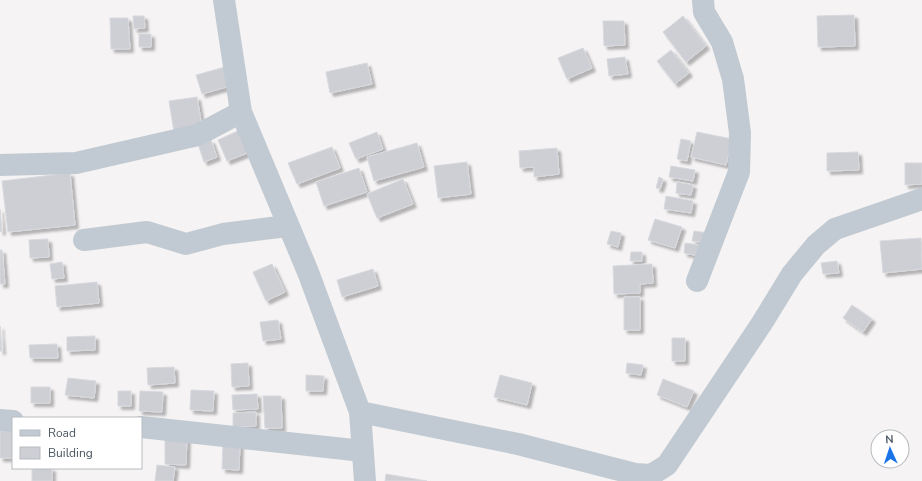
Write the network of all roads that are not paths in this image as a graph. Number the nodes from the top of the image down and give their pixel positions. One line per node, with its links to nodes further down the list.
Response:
1 (224, 0): 3 (street)
2 (704, 0): 8 (street)
3 (241, 112): 4 (street); 6 (street)
4 (0, 165)
5 (922, 199): 9 (street)
6 (287, 226): 7 (street); 9 (street)
7 (84, 240)
8 (697, 281)
9 (360, 412): 13 (street)
10 (0, 420): 11 (street)
11 (12, 421)
12 (142, 427): 13 (street)
13 (363, 451): 14 (street)
14 (365, 481)

